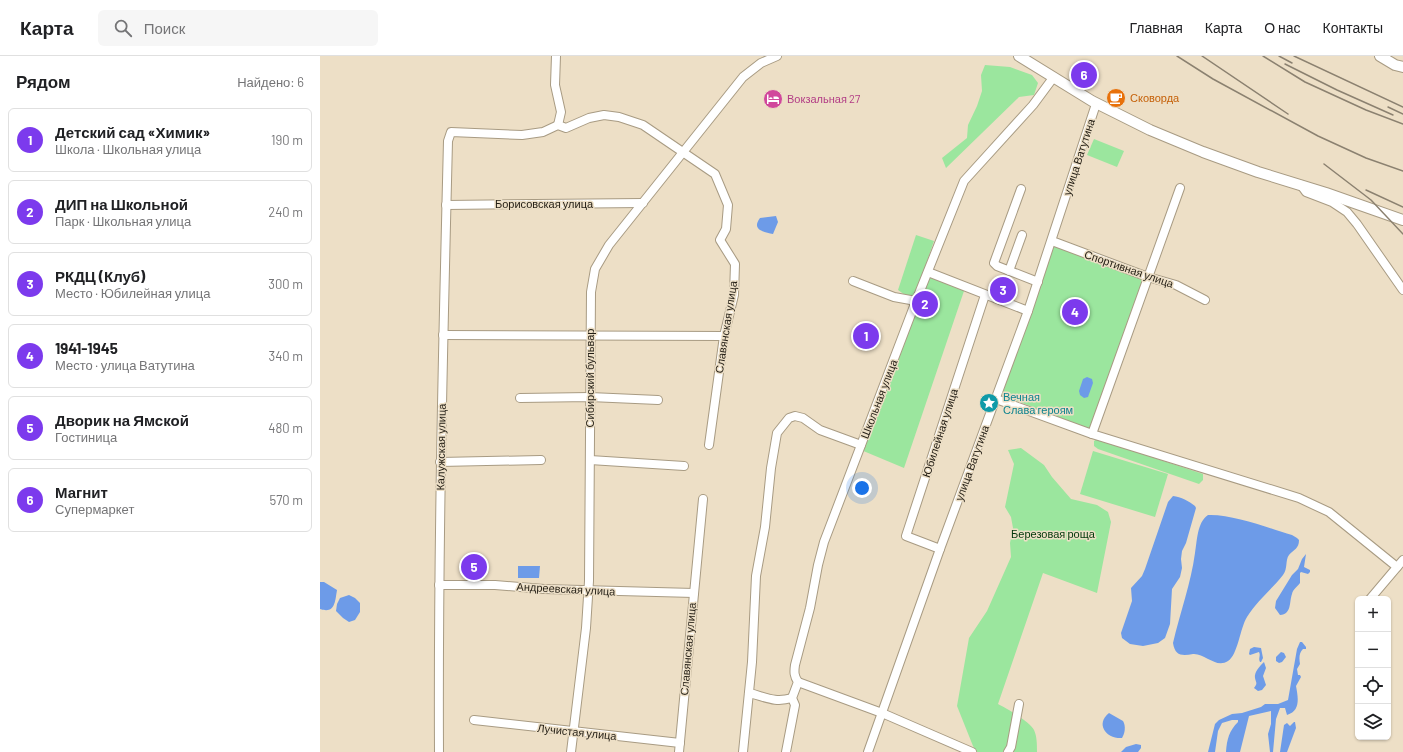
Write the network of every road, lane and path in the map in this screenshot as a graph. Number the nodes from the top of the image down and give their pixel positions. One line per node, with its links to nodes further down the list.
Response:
1 (556, 56): 8 (street)
2 (777, 56): 10 (street, Сибирский бульвар)
3 (1019, 56): 6 (main road)
4 (1380, 56): 5 (main road)
5 (1403, 67)
6 (1052, 78): 7 (main road); 20 (street, Школьная улица)
7 (1096, 104): 11 (main road); 18 (street, улица Ватутина)
8 (558, 125): 9 (street, Славянская улица); 10 (street, Славянская улица)
9 (448, 141): 15 (street, Калужская улица)
10 (684, 151): 14 (street, Сибирский бульвар); 31 (street, Славянская улица)
11 (1301, 185): 16 (main road); 24 (street)
12 (1180, 188): 21 (street)
13 (1021, 189): 19 (street)
14 (642, 203): 15 (street, Борисовская улица); 30 (street, Сибирский бульвар)
15 (446, 205): 29 (street, Калужская улица)
16 (1403, 220)
17 (1022, 235): 19 (street)
18 (1052, 241): 21 (street, Спортивная улица); 23 (street, улица Ватутина)
19 (1009, 271): 23 (street)
20 (928, 272): 25 (street); 27 (street, Школьная улица)
21 (1148, 277): 26 (street, Спортивная улица); 36 (street)
22 (853, 281): 27 (street)
23 (1038, 282): 28 (street, улица Ватутина)
24 (1403, 290)
25 (985, 295): 28 (street); 44 (street, Юбилейная улица)
26 (1205, 300)
27 (916, 301): 38 (street, Школьная улица)
28 (1028, 311): 34 (street, улица Ватутина)
29 (443, 335): 30 (street); 41 (street, Калужская улица)
30 (591, 336): 31 (street); 32 (street, Сибирский бульвар)
31 (724, 336): 37 (street, Славянская улица)
32 (590, 397): 33 (street); 35 (street); 40 (street, Сибирский бульвар)
33 (520, 398)
34 (996, 399): 36 (street); 44 (street, улица Ватутина)
35 (658, 400)
36 (1092, 434): 46 (street)
37 (708, 445)
38 (861, 445): 51 (street, Школьная улица); 52 (street)
39 (540, 460): 41 (street)
40 (590, 460): 42 (street); 48 (street, Сибирский бульвар)
41 (440, 462): 47 (street, Калужская улица)
42 (684, 466)
43 (703, 499): 49 (street, Славянская улица)
44 (940, 549): 55 (street, улица Ватутина)
45 (1403, 560): 46 (street)
46 (1396, 567): 50 (street)
47 (439, 585): 48 (street, Андреевская улица); 59 (street, Калужская улица)
48 (588, 590): 49 (street, Андреевская улица); 57 (street, Сибирский бульвар)
49 (694, 593): 58 (street, Славянская улица)
50 (1372, 596)
51 (798, 682): 53 (street, Школьная улица); 55 (street)
52 (749, 693): 53 (street); 62 (street)
53 (792, 698): 63 (street, Школьная улица)
54 (1019, 704): 66 (street)
55 (882, 713): 64 (street, улица Ватутина); 65 (street)
56 (474, 720): 57 (street, Лучистая улица)
57 (574, 732): 58 (street, Лучистая улица); 60 (street, Сибирский бульвар)
58 (680, 743): 61 (street, Славянская улица)
59 (439, 752)
60 (572, 752)
61 (679, 752)
62 (743, 752)
63 (786, 752)
64 (868, 752)
65 (972, 752)
66 (1008, 752)

